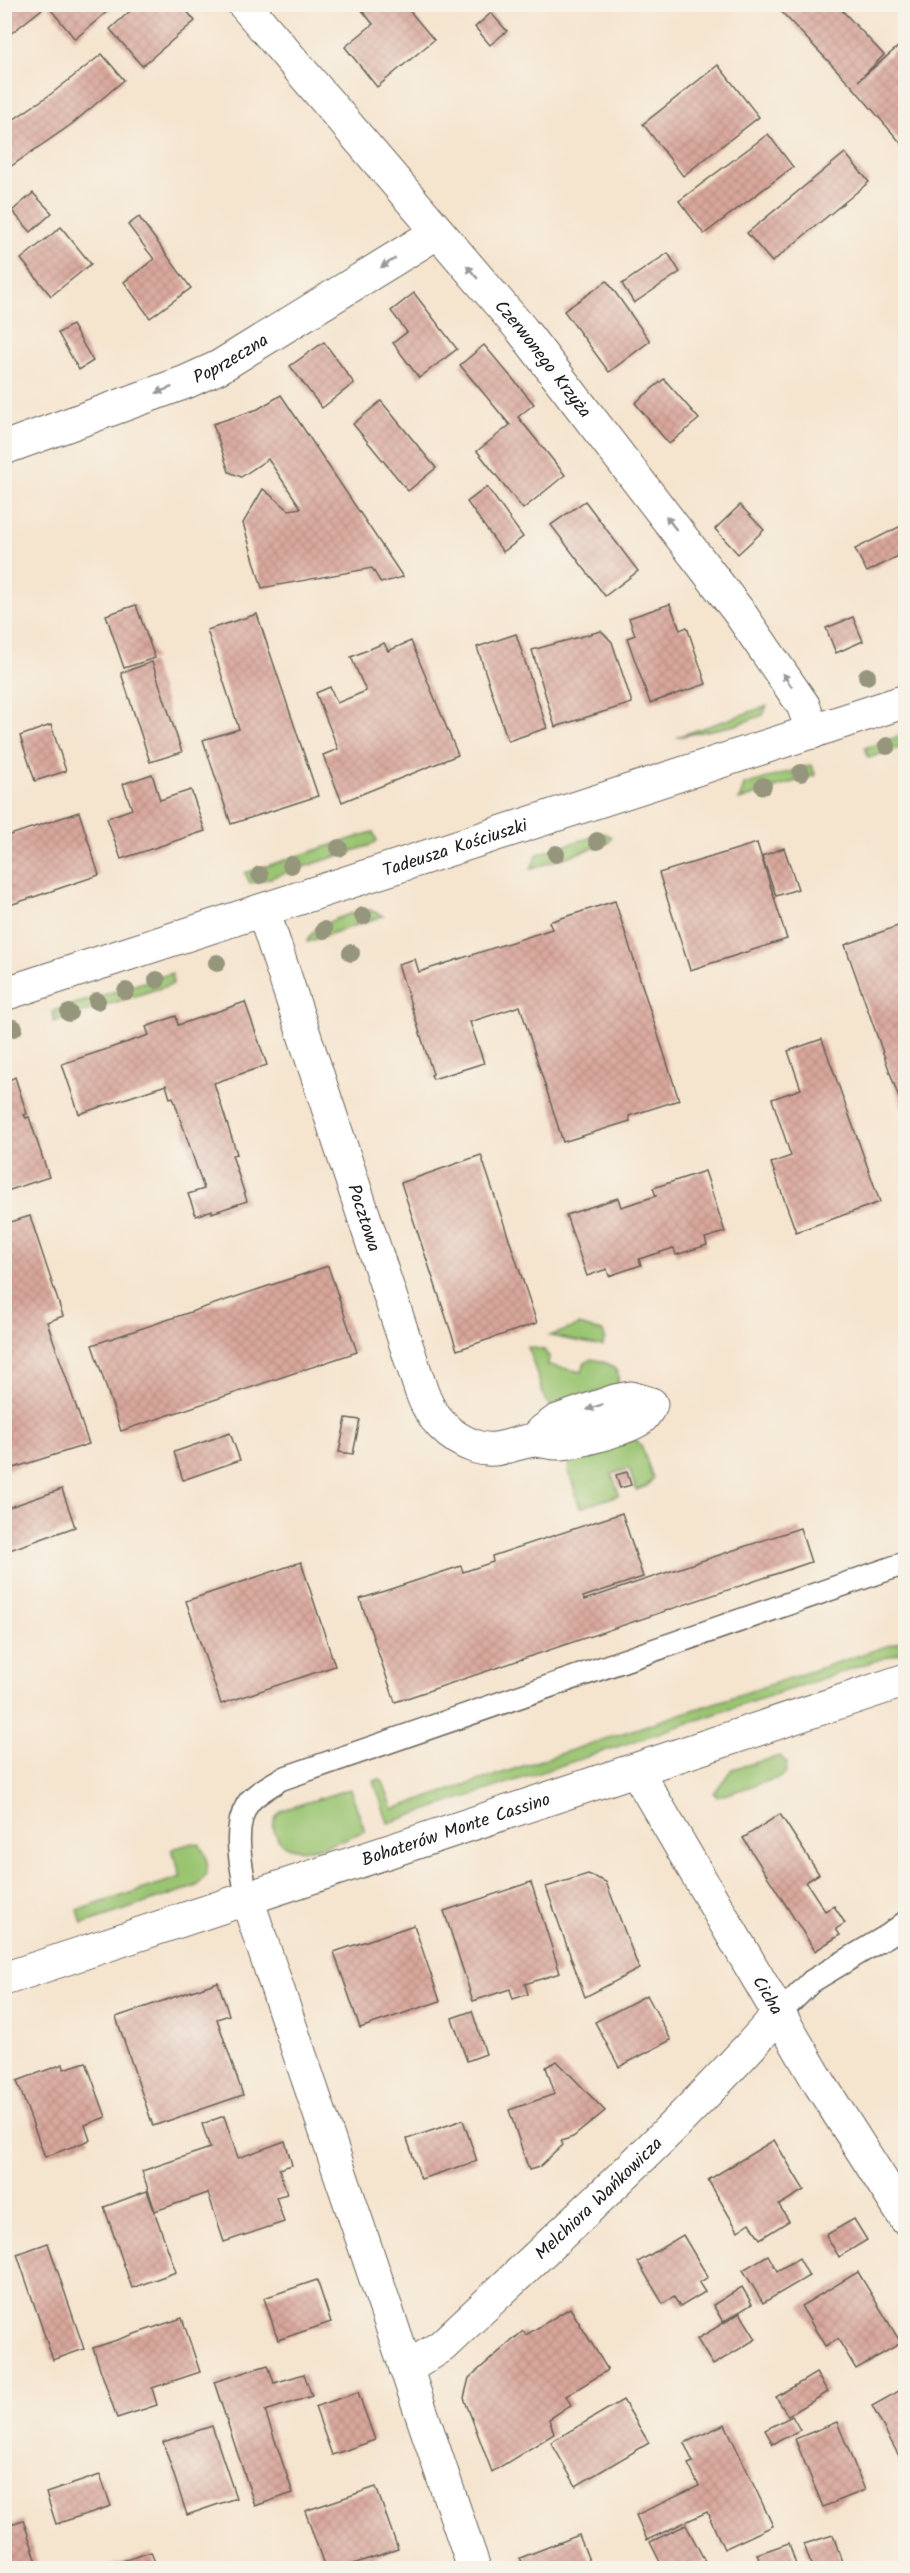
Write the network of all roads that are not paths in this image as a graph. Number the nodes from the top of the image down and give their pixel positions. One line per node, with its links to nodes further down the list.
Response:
1 (243, 4): 2 (street, Czerwonego Krzyża)
2 (438, 232): 3 (street, Poprzeczna, one-way to 3); 5 (street, Czerwonego Krzyża, one-way to 2)
3 (4, 448)
4 (906, 701): 5 (street, Tadeusza Kościuszki)
5 (813, 732): 6 (street, Tadeusza Kościuszki)
6 (263, 910): 7 (street, Tadeusza Kościuszki); 8 (street, Pocztowa)
7 (4, 994)
8 (536, 1440)
9 (906, 1563): 12 (lane)
10 (906, 1680): 11 (street, Bohaterów Monte Cassino)
11 (636, 1770): 12 (street, Bohaterów Monte Cassino); 15 (street, Cicha)
12 (247, 1899): 14 (street, Bohaterów Monte Cassino); 17 (street)
13 (906, 1922): 15 (lane)
14 (4, 1979)
15 (779, 2014): 16 (street, Cicha); 17 (street, Melchiora Wańkowicza)
16 (906, 2219)
17 (406, 2369): 18 (street)
18 (474, 2568)

